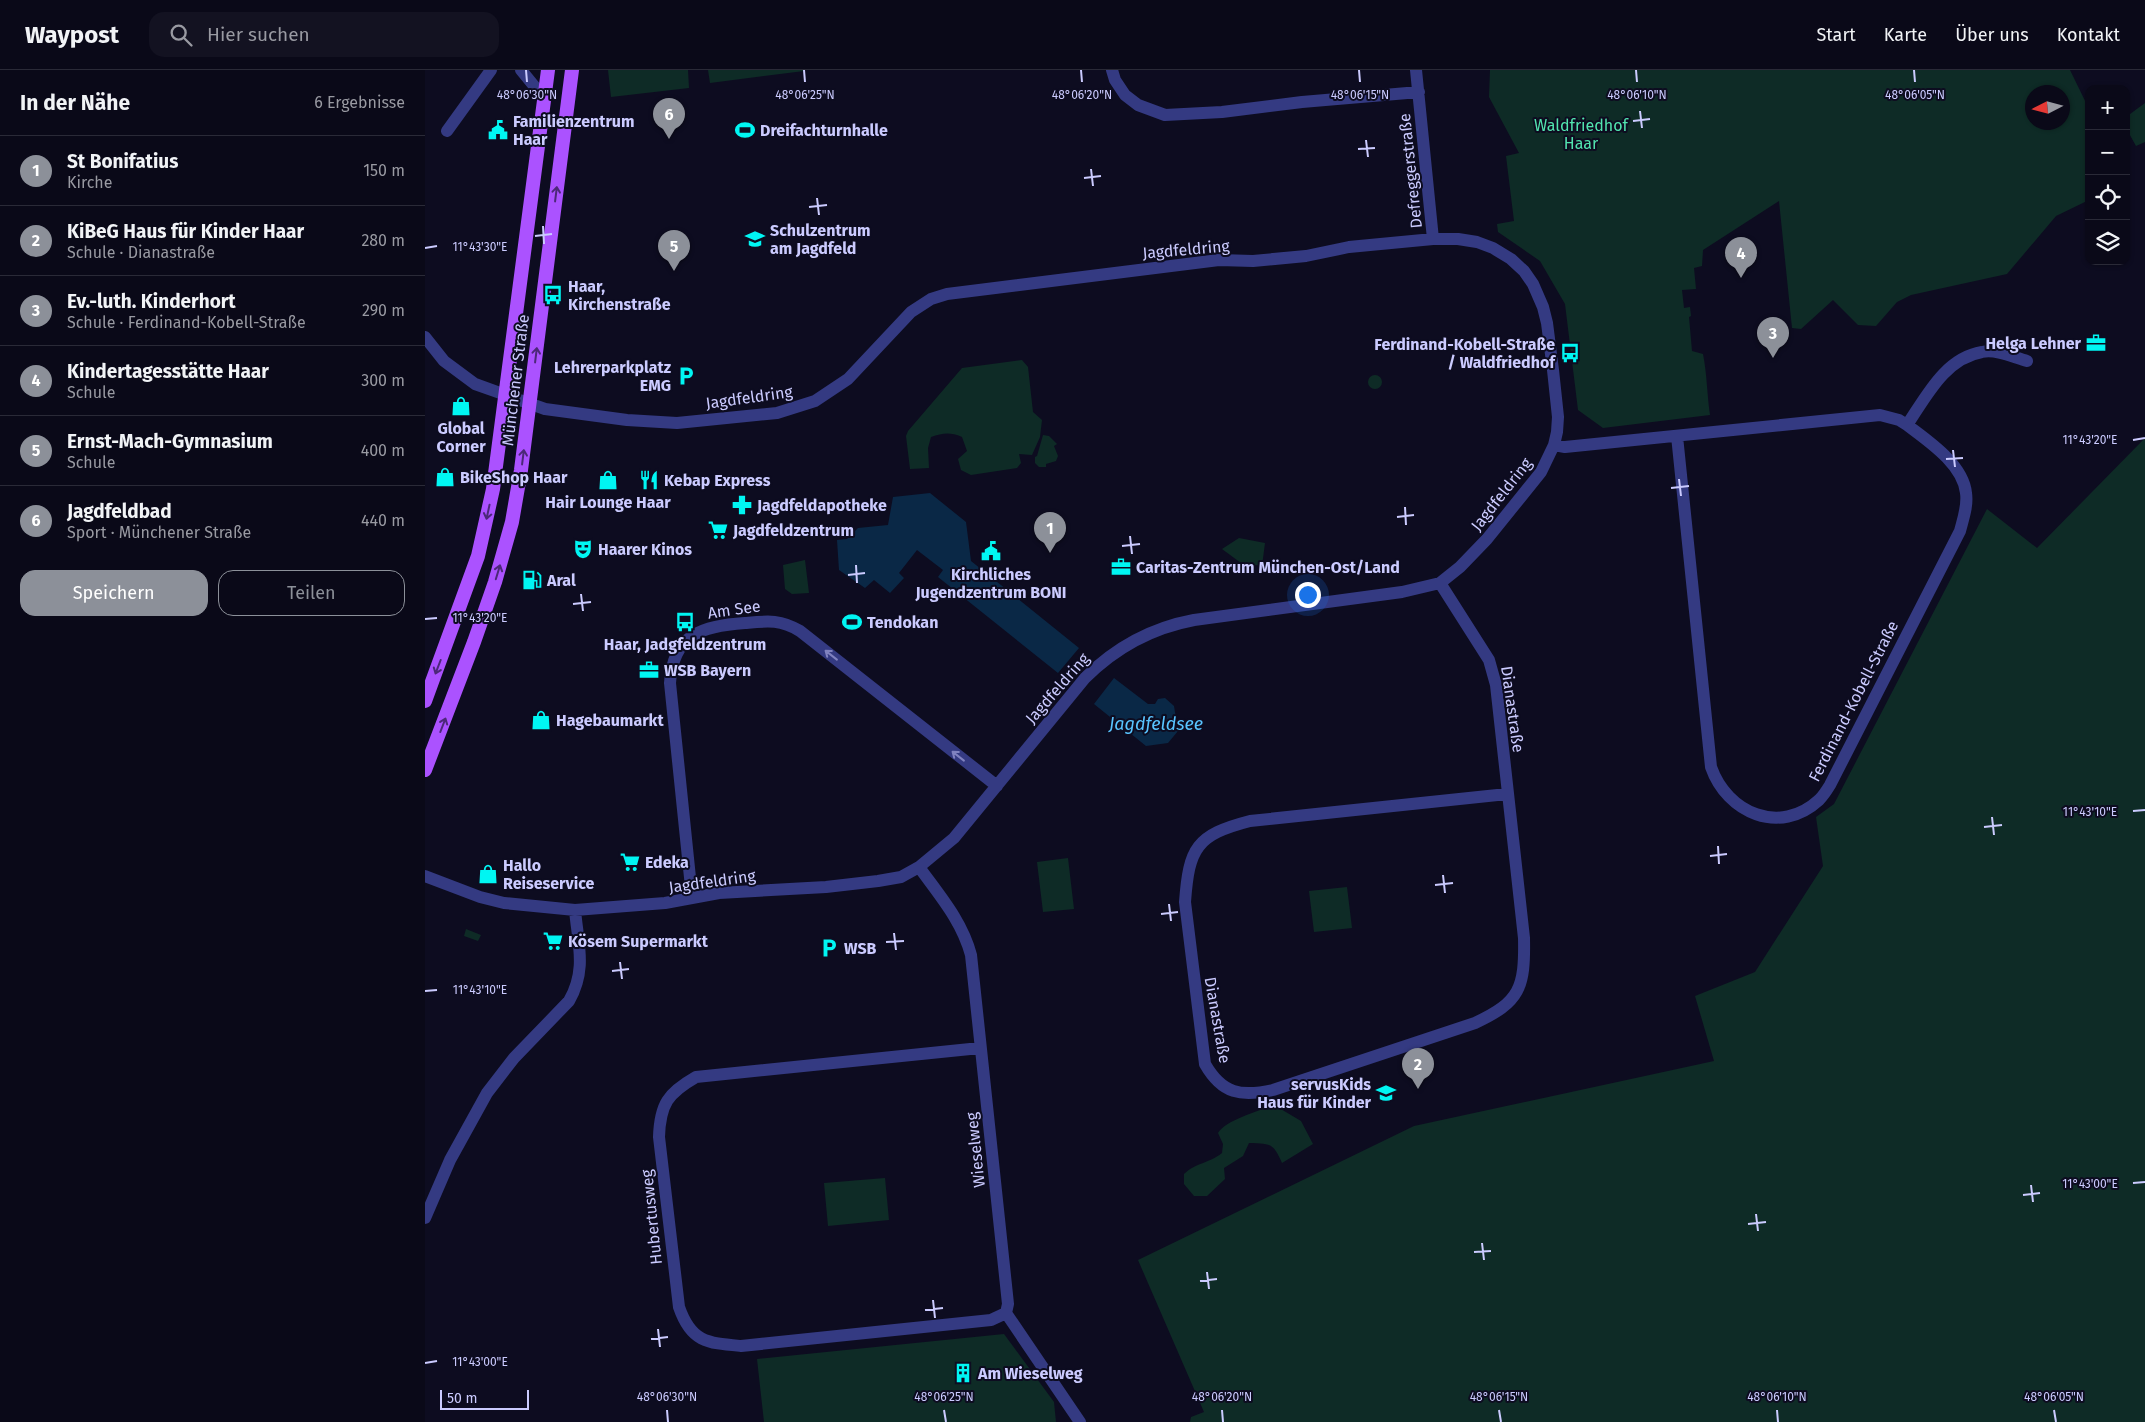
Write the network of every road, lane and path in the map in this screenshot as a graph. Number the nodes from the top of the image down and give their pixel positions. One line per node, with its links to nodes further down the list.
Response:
1 (491, 70): 9 (street)
2 (521, 70): 8 (street)
3 (548, 70): 8 (main road, Münchener Straße)
4 (572, 70): 14 (main road, Münchener Straße, one-way to 4)
5 (1112, 70): 7 (street)
6 (1416, 70): 7 (street, Defreggerstraße)
7 (1419, 92): 10 (street, Defreggerstraße)
8 (544, 98): 13 (main road, Münchener Straße)
9 (447, 131)
10 (1433, 239): 14 (street, Jagdfeldring); 17 (street, Jagdfeldring)
11 (425, 337): 13 (street, Jagdfeldring)
12 (2027, 361): 15 (street)
13 (506, 395): 14 (street, Jagdfeldring); 19 (main road, Münchener Straße, one-way to 19)
14 (530, 403): 20 (main road, Münchener Straße, one-way to 14)
15 (1907, 425): 16 (street, Ferdinand-Kobell-Straße); 16 (street, Ferdinand-Kobell-Straße)
16 (1677, 436): 17 (street, Ferdinand-Kobell-Straße)
17 (1554, 445): 18 (street, Jagdfeldring)
18 (1440, 583): 21 (street, Jagdfeldring); 22 (street, Dianastraße)
19 (425, 701)
20 (425, 770)
21 (997, 786): 23 (street, Jagdfeldring); 25 (street, Am See, one-way to 25)
22 (1507, 794): 22 (street, Dianastraße)
23 (919, 867): 25 (street, Jagdfeldring); 27 (street, Wieselweg)
24 (425, 876): 26 (street, Jagdfeldring)
25 (693, 897): 26 (street, Jagdfeldring)
26 (575, 910): 28 (street)
27 (980, 1048): 29 (street, Wieselweg); 29 (street, Hubertusweg)
28 (425, 1218)
29 (1006, 1313): 30 (street)
30 (1080, 1422)

